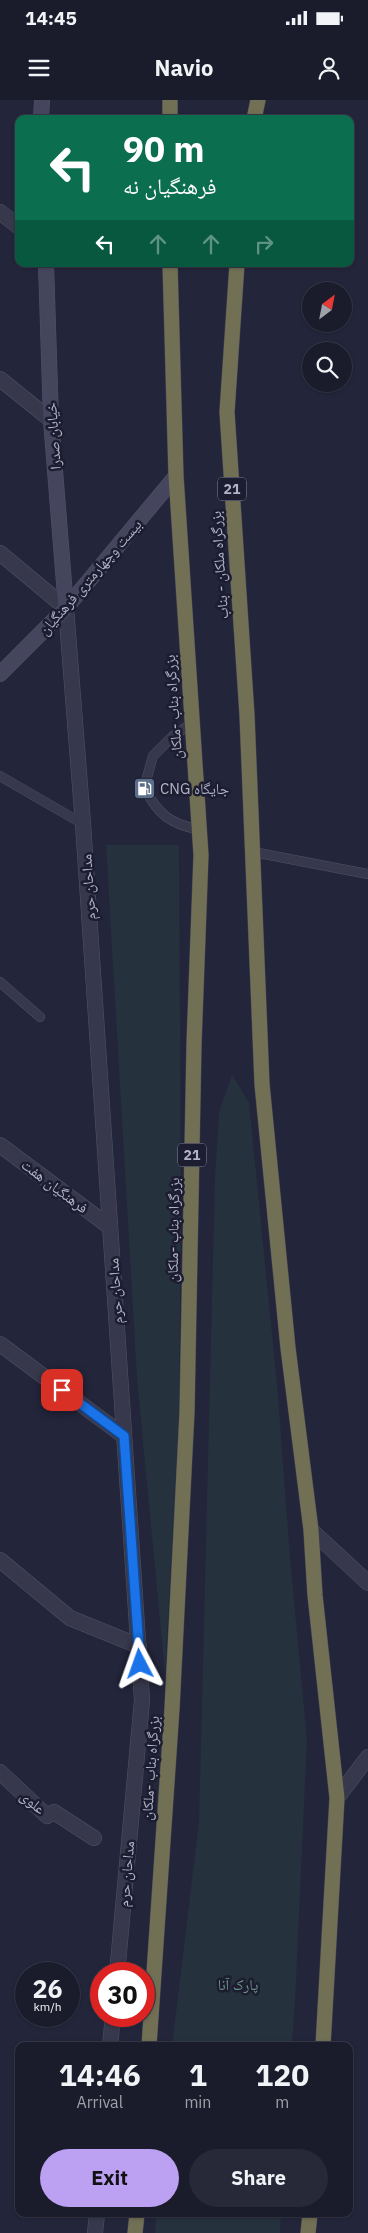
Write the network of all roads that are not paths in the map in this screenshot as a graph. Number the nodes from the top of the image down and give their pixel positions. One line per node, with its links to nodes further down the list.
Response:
1 (42, 100): 4 (street)
2 (170, 100): 5 (highway)
3 (258, 100): 6 (highway)
4 (41, 115)
5 (170, 115)
6 (255, 115)
7 (0, 212): 8 (street)
8 (15, 223)
9 (46, 267): 13 (street, خیابان صدرا)
10 (170, 267): 14 (highway, بزرگراه بناب -ملکان / 21)
11 (237, 267): 22 (highway, بزرگراه ملکان - بناب / 21)
12 (0, 379): 13 (street)
13 (51, 420): 16 (street, خیابان صدرا)
14 (176, 476): 16 (street, بیست وچهارمتری فرهنگیان); 18 (highway, بزرگراه بناب -ملکان / 21)
15 (0, 553): 16 (street)
16 (66, 608): 17 (street, بیست وچهارمتری فرهنگیان); 20 (street, مداحان حرم)
17 (0, 674)
18 (192, 724): 21 (highway, بزرگراه بناب -ملکان / 21); 21 (lane)
19 (0, 776): 20 (lane)
20 (84, 824): 27 (street, مداحان حرم)
21 (199, 830): 41 (highway, بزرگراه بناب -ملکان / 21)
22 (253, 852): 23 (lane); 30 (highway, 21)
23 (368, 874)
24 (0, 982): 25 (lane)
25 (40, 1017)
26 (0, 1145): 27 (street, فرهنگیان هفت)
27 (110, 1227): 29 (street, مداحان حرم)
28 (0, 1344): 29 (street)
29 (124, 1436): 33 (street, مداحان حرم)
30 (311, 1530): 32 (street); 36 (highway, 21)
31 (0, 1560): 33 (street)
32 (368, 1583)
33 (138, 1646): 38 (street, مداحان حرم)
34 (368, 1757): 36 (street)
35 (0, 1772): 37 (street, علوی)
36 (336, 1798): 42 (highway, 21)
37 (94, 1838)
38 (118, 1962)
39 (112, 2027): 40 (street)
40 (110, 2042)
41 (148, 2042)
42 (323, 2042)
43 (97, 2217): 46 (street)
44 (137, 2217): 47 (highway)
45 (310, 2217): 48 (highway)
46 (95, 2233)
47 (136, 2233)
48 (308, 2233)

